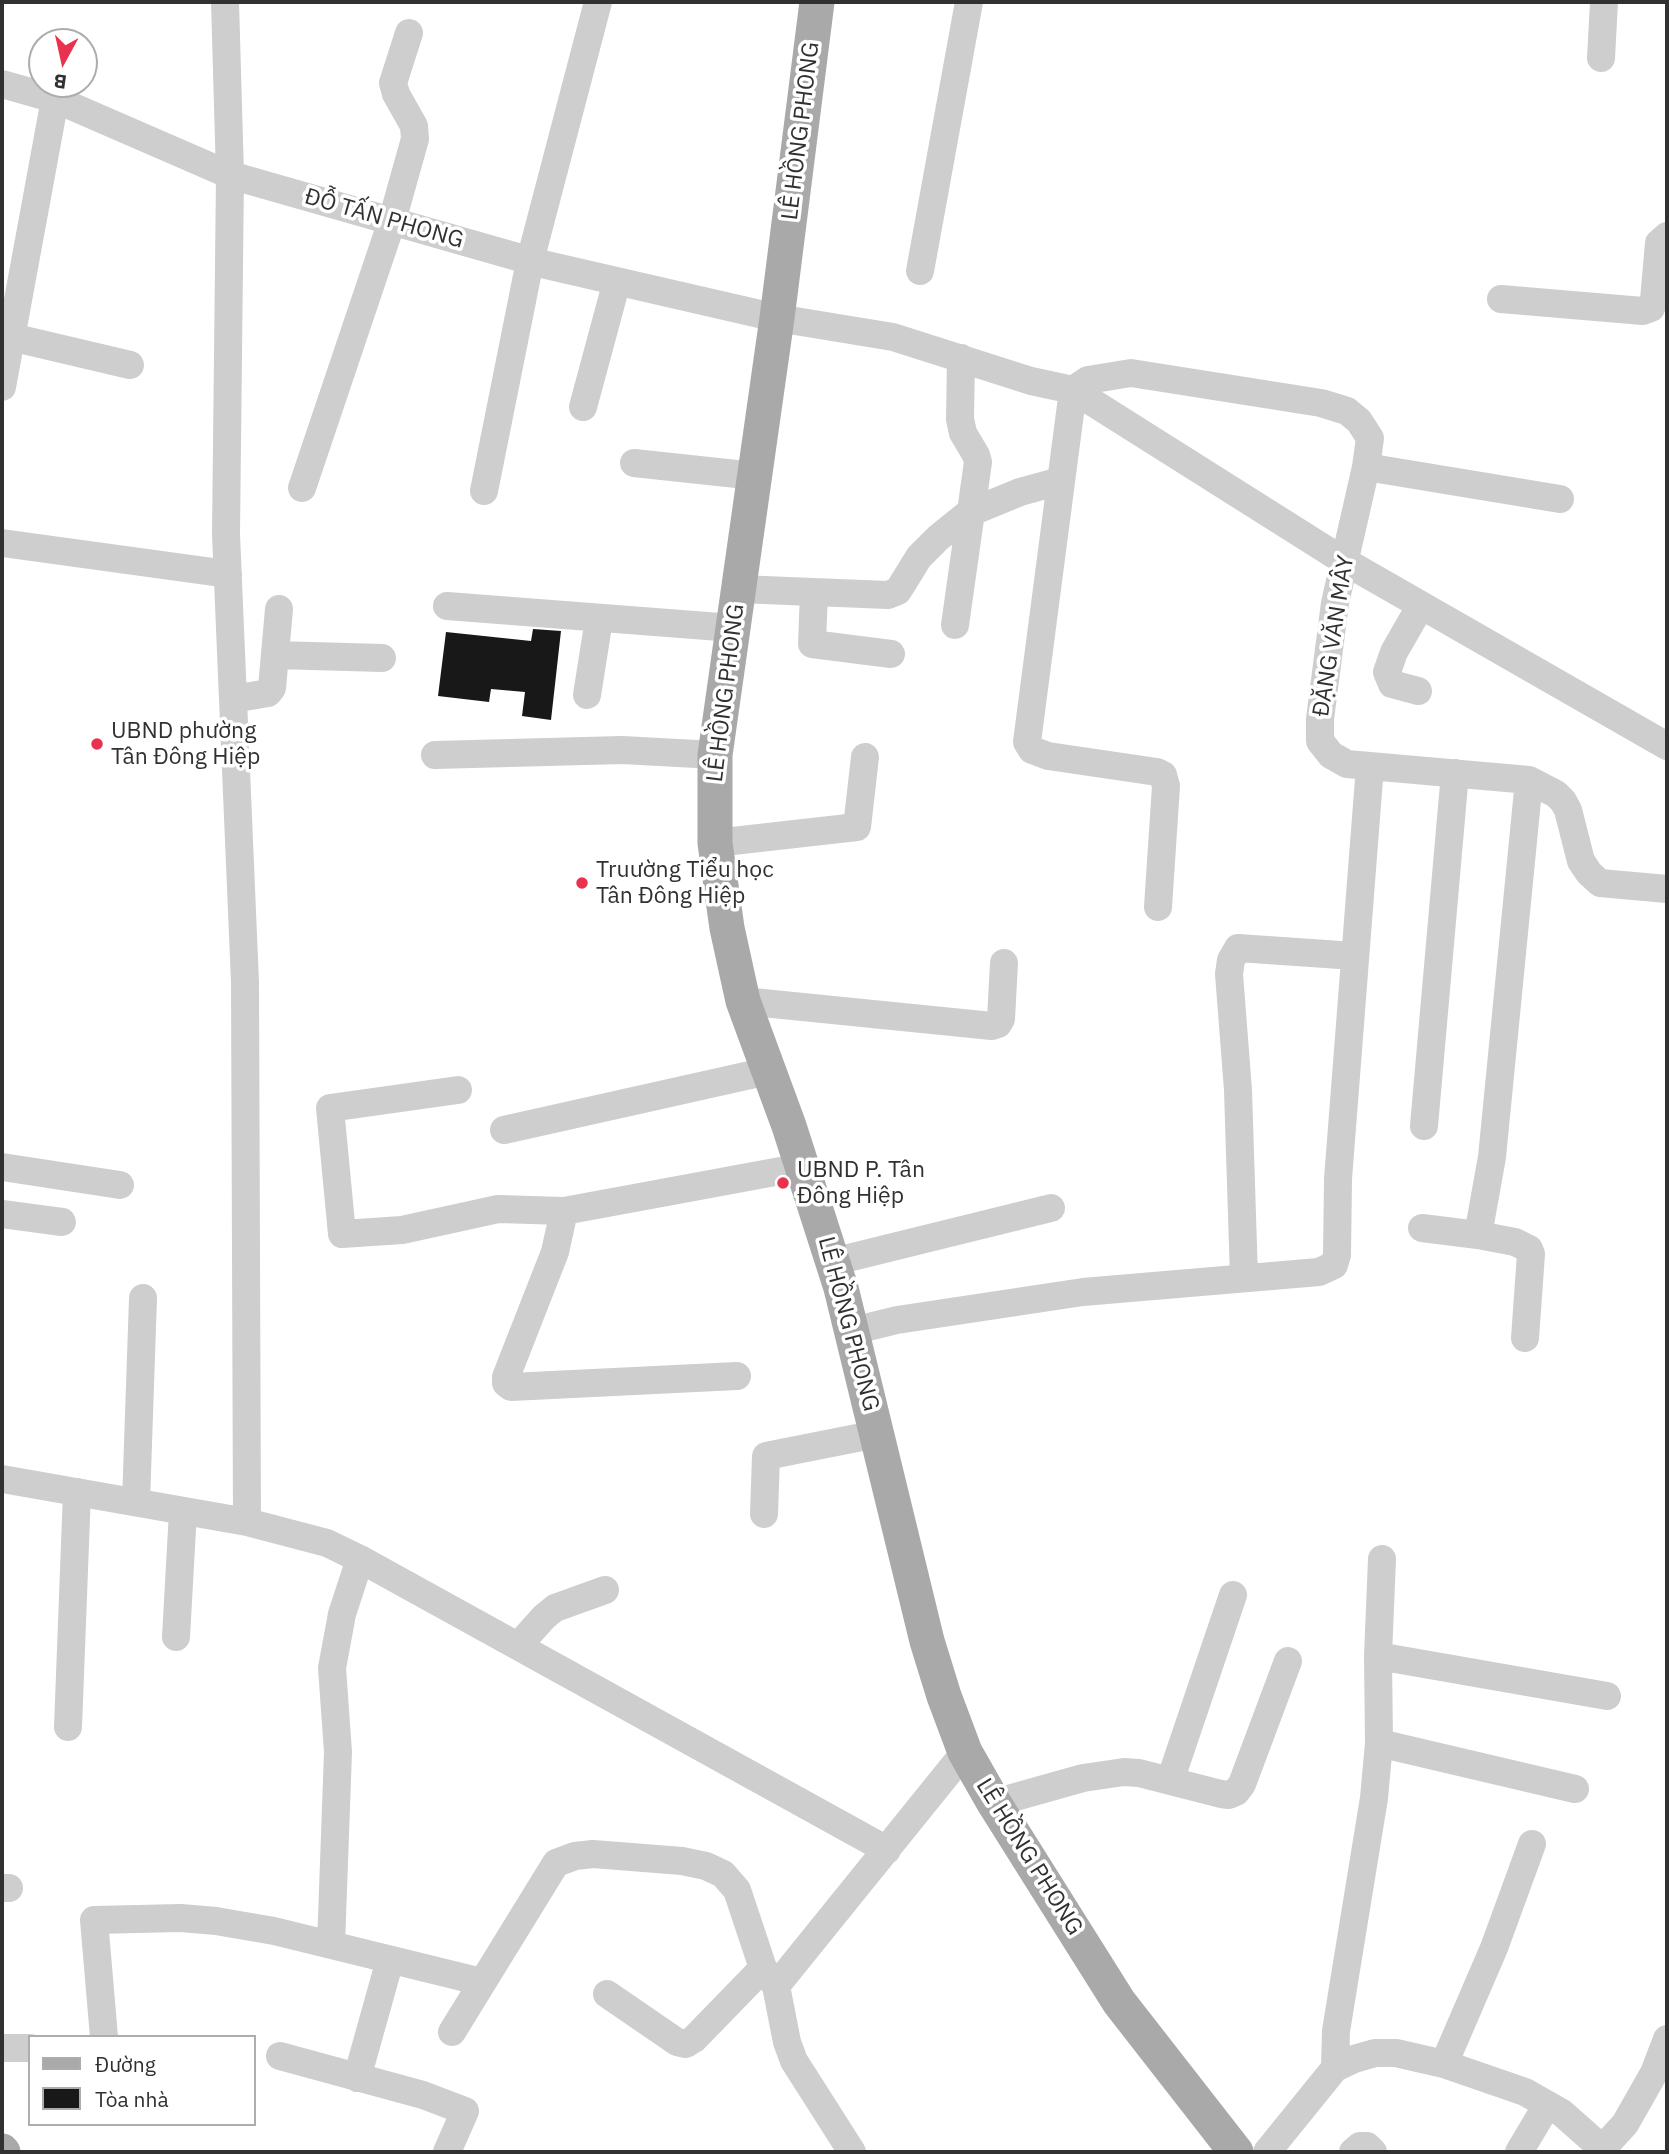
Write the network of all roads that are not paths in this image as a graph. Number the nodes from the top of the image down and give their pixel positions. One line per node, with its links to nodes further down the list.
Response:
1 (225, 2): 10 (street)
2 (598, 2): 13 (street)
3 (817, 2): 17 (main road, LÊ HỒNG PHONG)
4 (969, 2): 14 (street)
5 (1604, 2): 7 (street)
6 (409, 33): 11 (street)
7 (1601, 58)
8 (2, 83): 9 (street, ĐỖ TẤN PHONG)
9 (55, 99): 10 (street, ĐỖ TẤN PHONG); 18 (street)
10 (230, 175): 11 (street, ĐỖ TẤN PHONG); 34 (street)
11 (392, 221): 13 (street, ĐỖ TẤN PHONG); 28 (street)
12 (1667, 236): 16 (street)
13 (530, 261): 15 (street, ĐỖ TẤN PHONG); 29 (street)
14 (920, 271)
15 (617, 281): 17 (street, ĐỖ TẤN PHONG); 23 (street)
16 (1501, 299)
17 (777, 318): 19 (street); 26 (main road, LÊ HỒNG PHONG)
18 (11, 337): 20 (street); 21 (street)
19 (961, 358): 22 (street); 31 (street)
20 (130, 365)
21 (2, 387)
22 (1073, 390): 25 (street, ĐẶNG VĂN MÂY); 27 (street); 33 (street)
23 (583, 407)
24 (634, 463): 26 (street)
25 (1366, 467): 30 (street); 33 (street, ĐẶNG VĂN MÂY)
26 (755, 476): 35 (main road, LÊ HỒNG PHONG)
27 (1060, 481): 31 (street); 58 (street)
28 (302, 488)
29 (484, 491)
30 (1560, 499)
31 (969, 513): 36 (street); 41 (street)
32 (2, 544): 34 (street)
33 (1344, 561): 37 (street); 53 (street, ĐẶNG VĂN MÂY)
34 (228, 574): 48 (street)
35 (739, 589): 36 (street); 42 (main road, LÊ HỒNG PHONG)
36 (814, 592): 43 (street)
37 (1421, 605): 46 (street); 49 (street)
38 (447, 606): 40 (street)
39 (279, 609): 44 (street)
40 (599, 619): 42 (street); 47 (street)
41 (955, 625)
42 (733, 628): 51 (main road, LÊ HỒNG PHONG)
43 (891, 654)
44 (276, 655): 45 (street); 48 (street)
45 (382, 658)
46 (1418, 691)
47 (587, 695)
48 (233, 699): 87 (street)
49 (1667, 746)
50 (435, 755): 51 (street)
51 (715, 755): 56 (main road, LÊ HỒNG PHONG)
52 (865, 757): 56 (street)
53 (1370, 766): 54 (street, ĐẶNG VĂN MÂY); 59 (street)
54 (1455, 773): 55 (street, ĐẶNG VĂN MÂY); 64 (street)
55 (1529, 780): 57 (street, ĐẶNG VĂN MÂY); 74 (street)
56 (715, 842): 61 (main road, LÊ HỒNG PHONG)
57 (1667, 889)
58 (1158, 907)
59 (1355, 956): 76 (street); 76 (street)
60 (1004, 963): 61 (street)
61 (743, 1001): 62 (main road, LÊ HỒNG PHONG)
62 (768, 1071): 65 (street); 67 (main road, LÊ HỒNG PHONG)
63 (458, 1090): 70 (street)
64 (1424, 1126)
65 (504, 1130)
66 (2, 1167): 68 (street)
67 (802, 1167): 70 (street); 75 (main road, LÊ HỒNG PHONG)
68 (120, 1185)
69 (1051, 1208): 75 (street)
70 (564, 1212): 80 (street)
71 (2, 1214): 72 (street)
72 (62, 1222)
73 (1423, 1228): 74 (street)
74 (1478, 1235): 79 (street)
75 (832, 1262): 78 (main road, LÊ HỒNG PHONG)
76 (1244, 1278): 78 (street)
77 (143, 1298): 84 (street)
78 (852, 1331): 81 (main road, LÊ HỒNG PHONG)
79 (1525, 1338)
80 (737, 1376)
81 (877, 1434): 86 (street); 99 (main road, LÊ HỒNG PHONG)
82 (2, 1479): 83 (street)
83 (77, 1492): 84 (street); 97 (street)
84 (136, 1502): 85 (street)
85 (183, 1511): 87 (street); 92 (street)
86 (764, 1514)
87 (247, 1522): 88 (street)
88 (360, 1559): 93 (street); 105 (street)
89 (1382, 1559): 94 (street)
90 (605, 1590): 93 (street)
91 (1233, 1595): 100 (street)
92 (176, 1637)
93 (518, 1646): 104 (street)
94 (1378, 1656): 96 (street); 98 (street)
95 (1287, 1661): 100 (street)
96 (1607, 1696)
97 (68, 1727)
98 (1379, 1743): 101 (street); 117 (street)
99 (965, 1752): 102 (main road, LÊ HỒNG PHONG); 104 (street)
100 (1170, 1781): 102 (street)
101 (1574, 1789)
102 (994, 1803): 123 (main road, LÊ HỒNG PHONG)
103 (1532, 1844): 116 (street)
104 (887, 1850): 107 (street)
105 (331, 1945): 106 (street); 111 (street)
106 (390, 1960): 108 (street); 118 (street)
107 (770, 1977): 108 (street); 109 (street); 122 (street)
108 (482, 1982): 110 (street)
109 (607, 1994)
110 (452, 2032)
111 (104, 2035)
112 (1667, 2039): 120 (street)
113 (2, 2048): 114 (street)
114 (28, 2048)
115 (280, 2056): 118 (street)
116 (1444, 2064): 117 (street); 119 (street)
117 (1335, 2068): 123 (street)
118 (358, 2077): 121 (street)
119 (1547, 2105): 120 (street); 126 (street)
120 (1605, 2150)
121 (447, 2152)
122 (852, 2152)
123 (1242, 2152)
124 (1353, 2152): 125 (street)
125 (1373, 2152)
126 (1519, 2152)

